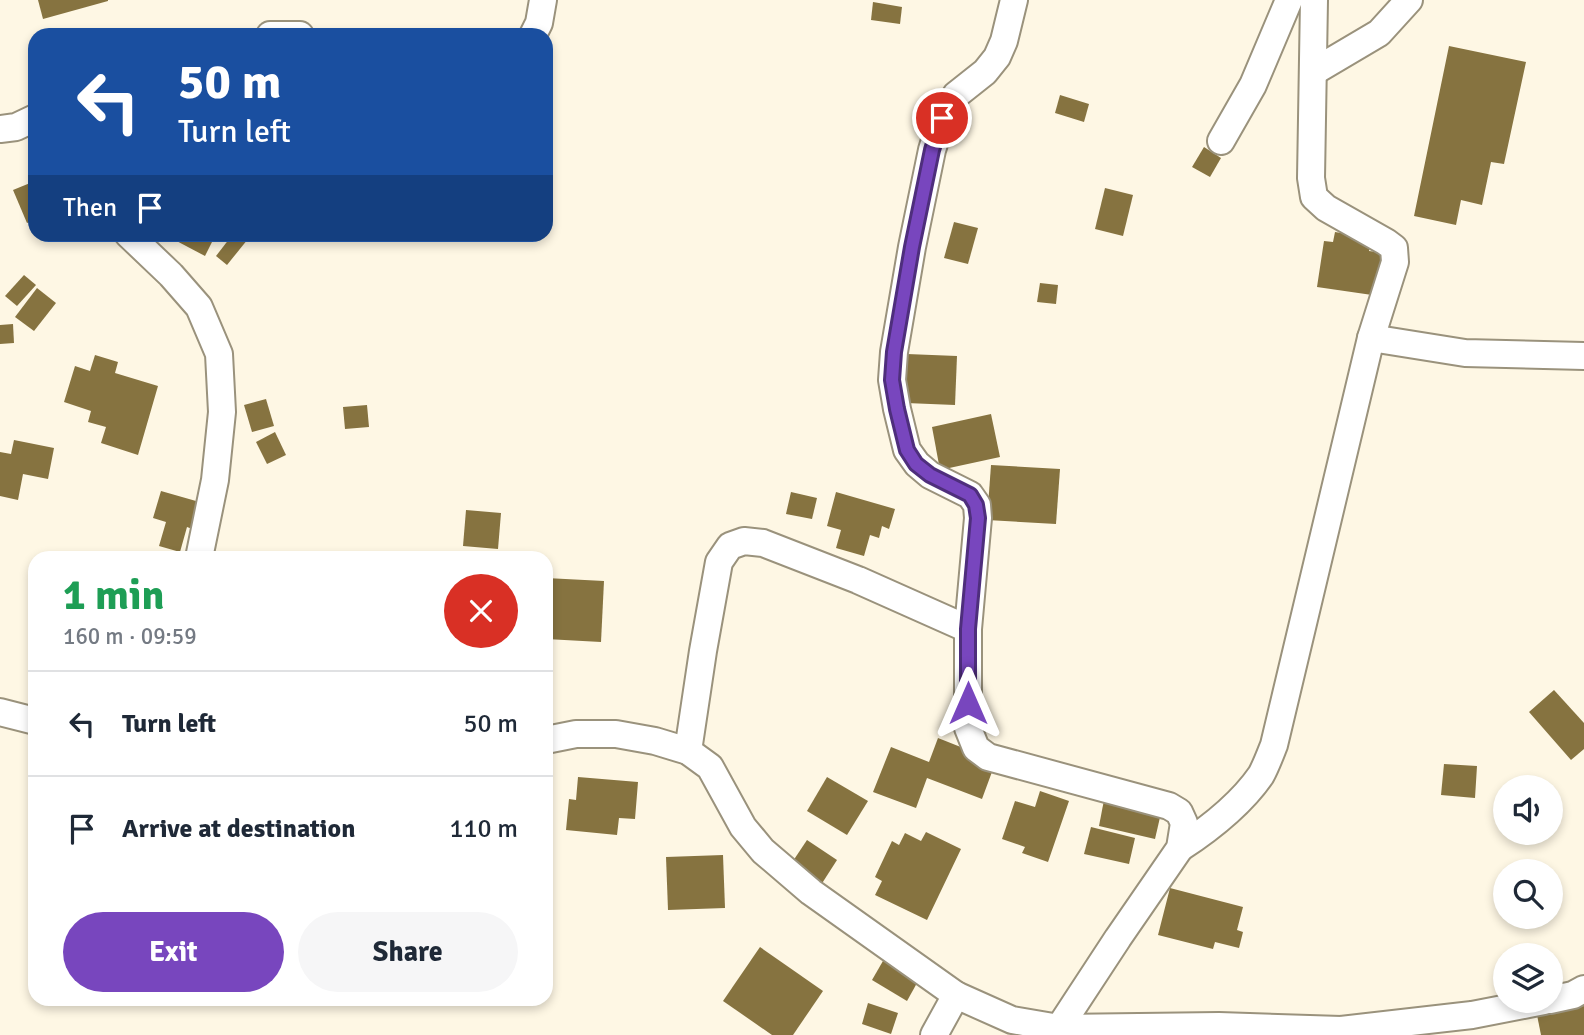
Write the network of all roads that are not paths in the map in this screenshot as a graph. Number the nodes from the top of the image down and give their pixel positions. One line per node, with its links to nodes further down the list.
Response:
1 (544, 0): 6 (street)
2 (1014, 0): 13 (street)
3 (1289, 0): 8 (street)
4 (1314, 0): 7 (street)
5 (1409, 0): 7 (street)
6 (536, 28)
7 (1312, 72): 10 (street)
8 (1221, 141)
9 (136, 242): 12 (street)
10 (1371, 338): 11 (street); 18 (street)
11 (1584, 356)
12 (200, 551)
13 (968, 629): 17 (street); 18 (street)
14 (0, 712): 15 (street)
15 (28, 719)
16 (553, 739): 17 (street)
17 (688, 751): 20 (street)
18 (1180, 848): 23 (street)
19 (1584, 989): 21 (street)
20 (956, 995): 23 (street); 24 (street)
21 (1563, 997)
22 (1493, 1011): 23 (street)
23 (1059, 1028)
24 (934, 1035)

